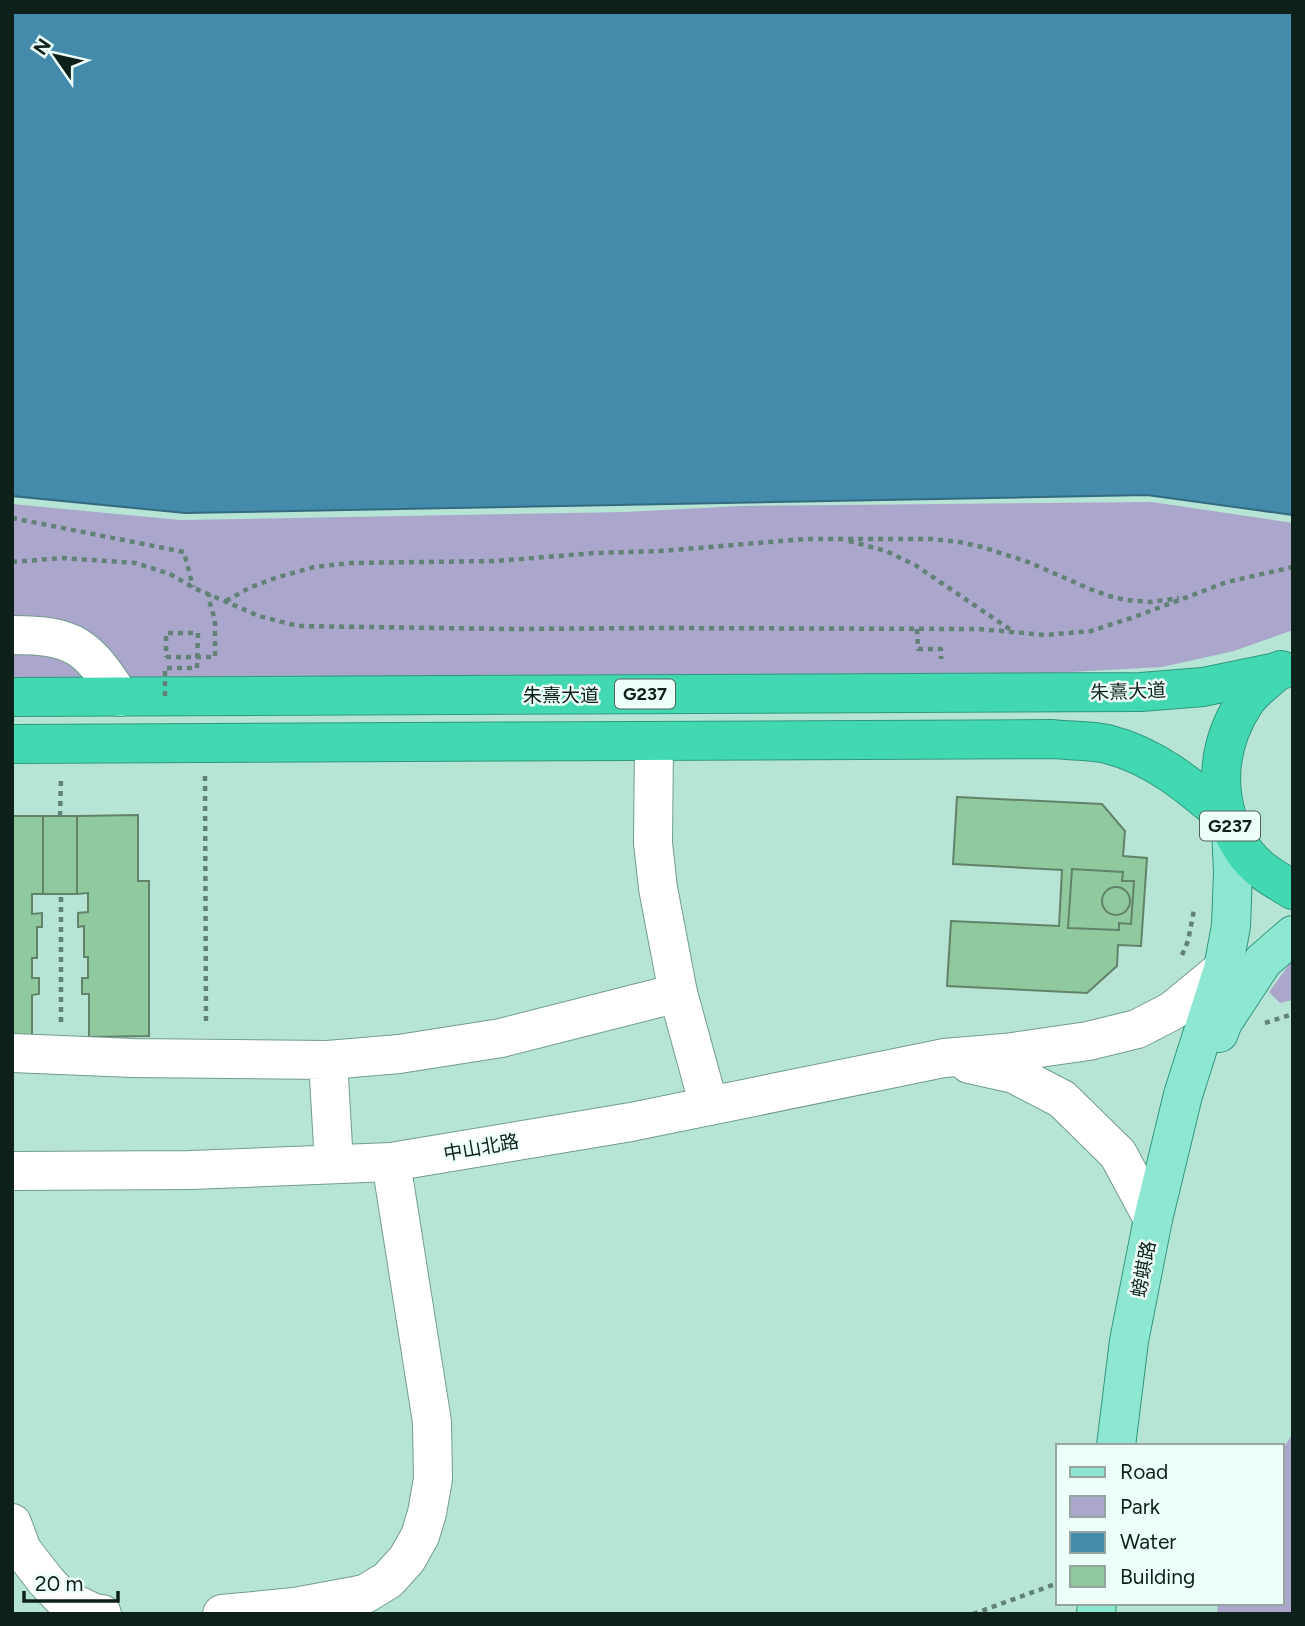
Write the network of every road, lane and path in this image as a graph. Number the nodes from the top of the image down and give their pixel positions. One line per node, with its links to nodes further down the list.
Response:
1 (12, 518): 5 (path)
2 (844, 539): 7 (path); 8 (path); 10 (path)
3 (12, 562): 5 (path)
4 (1293, 567): 7 (path)
5 (194, 587): 6 (path)
6 (209, 594): 8 (path); 15 (path, bridge)
7 (1187, 597): 10 (path)
8 (225, 602): 9 (path)
9 (918, 629): 10 (path); 12 (path)
10 (1015, 633)
11 (12, 635): 14 (street)
12 (918, 649)
13 (1284, 668): 15 (highway, 朱熹大道 / G237); 20 (highway, G237)
14 (120, 696): 15 (highway, 朱熹大道 / G237); 16 (highway, 朱熹大道 / G237)
15 (165, 696)
16 (12, 697)
17 (654, 741): 18 (highway, G237); 20 (highway, G237); 27 (street)
18 (205, 743): 19 (highway, G237); 31 (path)
19 (12, 744)
20 (1229, 823): 21 (highway, G237); 26 (main road)
21 (1293, 890)
22 (61, 894): 29 (path)
23 (1195, 899): 25 (path)
24 (1293, 935): 33 (main road)
25 (1178, 965)
26 (1223, 969): 30 (street, 中山北路); 33 (main road)
27 (678, 993): 32 (street); 34 (street)
28 (12, 1053): 29 (street)
29 (61, 1055): 31 (street)
30 (944, 1058): 34 (street, 中山北路); 38 (street)
31 (206, 1059): 32 (street)
32 (328, 1060): 36 (street)
33 (1189, 1097): 38 (main road, 螃蜞路); 40 (main road)
34 (709, 1106): 35 (street, 中山北路)
35 (391, 1162): 36 (street, 中山北路); 44 (street)
36 (334, 1164): 37 (street, 中山北路)
37 (12, 1171)
38 (1153, 1219): 39 (main road, 螃蜞路)
39 (1116, 1444)
40 (1130, 1444)
41 (12, 1524): 43 (street)
42 (1056, 1584): 45 (path)
43 (102, 1614)
44 (222, 1614)
45 (973, 1614)

